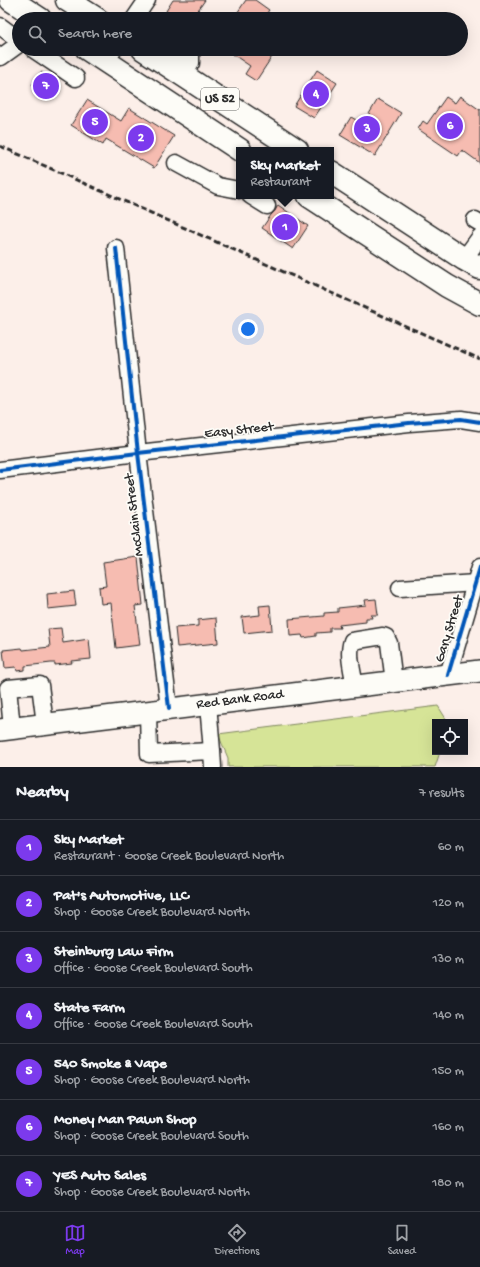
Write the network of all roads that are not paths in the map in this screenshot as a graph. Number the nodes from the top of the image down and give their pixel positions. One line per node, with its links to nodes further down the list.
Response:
1 (11, 0): 4 (highway)
2 (68, 0): 5 (highway)
3 (147, 0): 6 (street)
4 (29, 12)
5 (86, 12)
6 (139, 12)
7 (0, 26): 8 (street)
8 (12, 35)
9 (12, 49): 13 (street)
10 (43, 56): 14 (street)
11 (111, 56): 15 (highway, US 52)
12 (153, 56): 16 (highway, US 52)
13 (0, 57)
14 (76, 78)
15 (236, 147)
16 (292, 147)
17 (176, 162): 19 (street)
18 (334, 174): 25 (highway)
19 (236, 189)
20 (256, 199): 22 (street)
21 (314, 199): 26 (highway)
22 (267, 206)
23 (480, 237): 25 (street)
24 (116, 248): 28 (street, McClain Street)
25 (472, 263)
26 (480, 304)
27 (480, 422): 28 (street, Easy Street)
28 (138, 453): 29 (street, Easy Street); 38 (street, McClain Street)
29 (0, 470)
30 (480, 567): 31 (street, Gary Street)
31 (476, 582): 32 (street); 34 (street, Gary Street)
32 (400, 588)
33 (480, 671): 34 (main road, Red Bank Road)
34 (448, 675): 35 (main road, Red Bank Road)
35 (394, 682): 36 (main road, Red Bank Road); 36 (street)
36 (355, 687): 37 (main road, Red Bank Road)
37 (208, 704): 38 (main road, Red Bank Road); 42 (street)
38 (169, 708): 39 (main road, Red Bank Road)
39 (148, 711): 40 (main road, Red Bank Road); 42 (street)
40 (45, 724): 41 (main road, Red Bank Road); 41 (street)
41 (6, 729)
42 (212, 751): 43 (street)
43 (213, 767)

